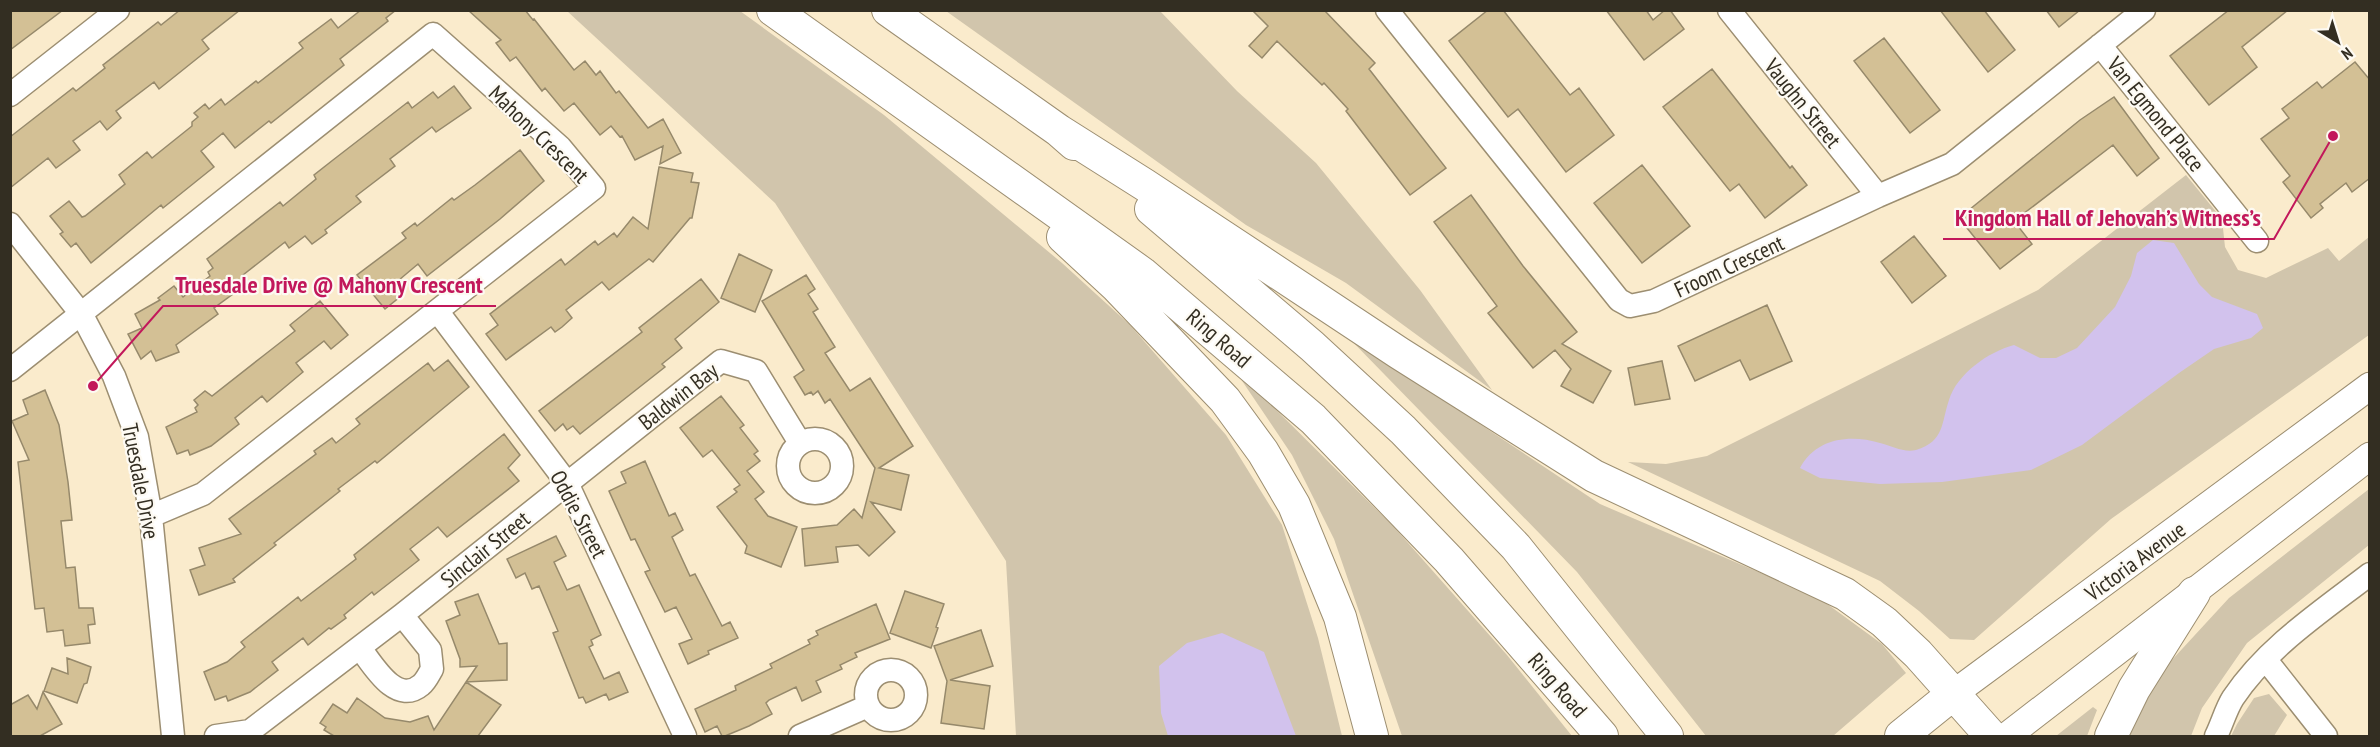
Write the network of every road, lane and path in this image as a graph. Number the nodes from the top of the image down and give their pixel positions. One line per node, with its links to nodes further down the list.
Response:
1 (118, 10): 8 (street)
2 (773, 10): 10 (highway, Ring Road)
3 (888, 10): 9 (highway)
4 (1729, 10): 11 (street, Vaughn Street)
5 (2144, 10): 7 (street, Froom Crescent)
6 (1396, 13): 11 (street, Froom Crescent)
7 (2100, 45): 11 (street, Froom Crescent); 13 (street, Van Egmond Place)
8 (10, 94)
9 (1058, 130): 27 (highway); 35 (highway)
10 (965, 146): 33 (highway); 34 (highway, Ring Road)
11 (1878, 196)
12 (10, 224): 15 (street, Truesdale Drive)
13 (2257, 241)
14 (438, 312): 15 (street, Mahony Crescent); 20 (street, Oddie Street); 21 (street, Mahony Crescent)
15 (82, 315): 16 (street); 21 (street, Truesdale Drive)
16 (10, 370)
17 (2370, 386): 27 (main road, Victoria Avenue)
18 (800, 443): 20 (street, Baldwin Bay)
19 (2370, 456): 23 (main road)
20 (567, 483): 24 (street, Sinclair Street); 31 (street, Oddie Street)
21 (151, 516): 29 (street, Truesdale Drive)
22 (2370, 574): 26 (street)
23 (2194, 593): 38 (main road); 39 (highway)
24 (402, 615): 25 (street, Sinclair Street); 25 (street)
25 (360, 648): 30 (street, Sinclair Street)
26 (2266, 660): 40 (street); 41 (street)
27 (1953, 694): 36 (highway, Victoria Avenue); 37 (highway)
28 (868, 706): 32 (street)
29 (173, 736)
30 (216, 736)
31 (685, 736)
32 (800, 736)
33 (1372, 736)
34 (1602, 736)
35 (1667, 736)
36 (1901, 736)
37 (1991, 736)
38 (2007, 736)
39 (2111, 736)
40 (2216, 736)
41 (2326, 736)

